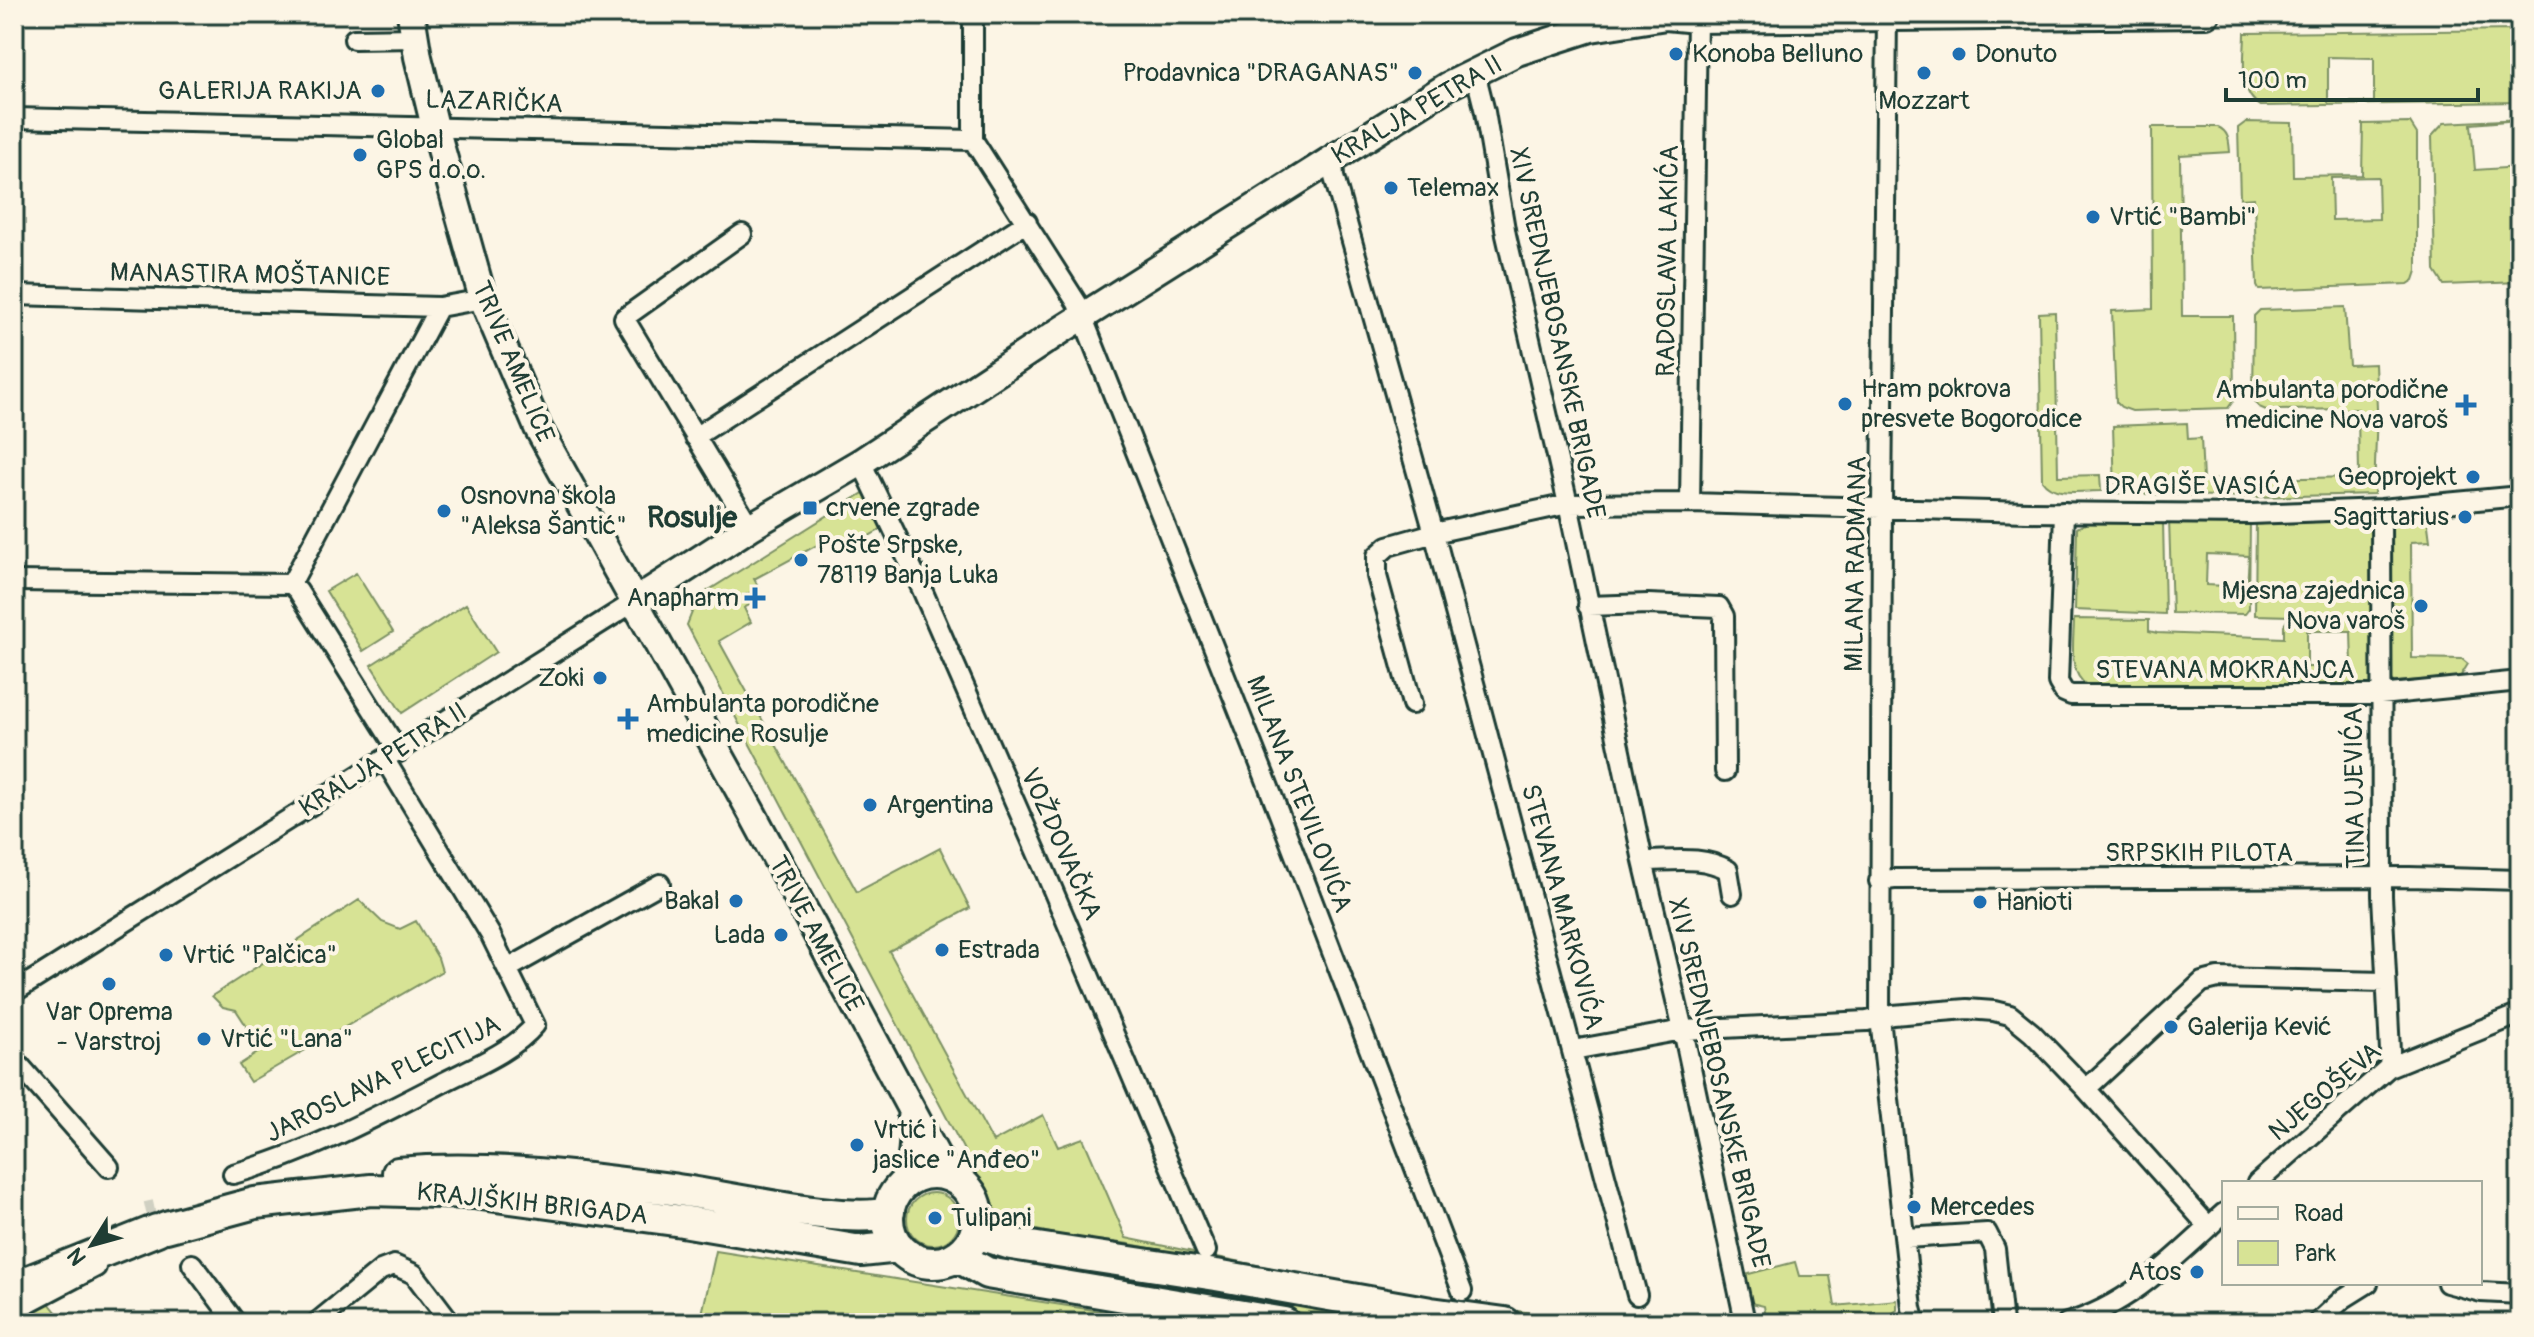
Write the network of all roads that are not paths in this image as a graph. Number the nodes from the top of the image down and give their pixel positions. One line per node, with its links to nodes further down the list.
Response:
1 (973, 14): 10 (street)
2 (2206, 14): 3 (street, KRALJA PETRA II)
3 (1887, 16): 4 (street, KRALJA PETRA II); 23 (street, MILANA RADMANA)
4 (1697, 19): 7 (street, KRALJA PETRA II); 21 (street, RADOSLAVA LAKIĆA)
5 (413, 26): 6 (street); 9 (street, TRIVE AMELICE)
6 (354, 39)
7 (1475, 72): 11 (street, KRALJA PETRA II); 22 (street, XIV SREDNJEBOSANSKE BRIGADE)
8 (14, 118): 9 (street, LAZARIČKA)
9 (435, 127): 10 (street, LAZARIČKA); 15 (street, TRIVE AMELICE)
10 (973, 140): 12 (street)
11 (1333, 159): 17 (street, KRALJA PETRA II); 27 (street, STEVANA MARKOVIĆA)
12 (1027, 222): 17 (street); 18 (street)
13 (742, 234): 18 (street)
14 (14, 295): 16 (street, MANASTIRA MOŠTANICE)
15 (483, 299): 16 (street, MANASTIRA MOŠTANICE); 30 (street, TRIVE AMELICE)
16 (439, 307): 29 (street)
17 (1082, 318): 19 (street, KRALJA PETRA II); 73 (street, MILANA STEVILOVIĆA)
18 (695, 437): 26 (street)
19 (861, 462): 26 (street, KRALJA PETRA II); 66 (street, VOŽDOVAČKA)
20 (2520, 496): 24 (street, DRAGIŠE VASIĆA)
21 (1690, 503): 22 (street); 23 (street)
22 (1568, 504): 27 (street); 31 (street, XIV SREDNJEBOSANSKE BRIGADE)
23 (1882, 507): 25 (street, DRAGIŠE VASIĆA); 40 (street, MILANA RADMANA)
24 (2381, 509): 25 (street, DRAGIŠE VASIĆA); 33 (street, TINA UJEVIĆA)
25 (2064, 512): 33 (street, STEVANA MOKRANJCA)
26 (750, 527): 30 (street, KRALJA PETRA II)
27 (1434, 533): 34 (street); 49 (street, STEVANA MARKOVIĆA)
28 (14, 581): 29 (street)
29 (291, 584): 35 (street, JAROSLAVA PLECITIJA)
30 (634, 602): 35 (street, KRALJA PETRA II); 53 (street, TRIVE AMELICE)
31 (1588, 606): 36 (street); 37 (street, XIV SREDNJEBOSANSKE BRIGADE)
32 (2520, 681): 33 (street, STEVANA MOKRANJCA)
33 (2380, 695): 38 (street, TINA UJEVIĆA)
34 (1412, 704)
35 (392, 756): 43 (street, JAROSLAVA PLECITIJA); 45 (street, KRALJA PETRA II)
36 (1725, 771)
37 (1643, 861): 42 (street, XIV SREDNJEBOSANSKE BRIGADE); 48 (street, XIV SREDNJEBOSANSKE BRIGADE)
38 (2382, 878): 39 (street, SRPSKIH PILOTA); 40 (street, SRPSKIH PILOTA); 44 (street, TINA UJEVIĆA)
39 (2520, 880)
40 (1879, 881): 47 (street, MILANA RADMANA)
41 (660, 884): 43 (street)
42 (1732, 894)
43 (509, 968): 55 (street, JAROSLAVA PLECITIJA)
44 (2385, 982): 51 (street, TINA UJEVIĆA); 52 (street)
45 (14, 992)
46 (2520, 1014): 51 (street, NJEGOŠEVA)
47 (1880, 1018): 48 (street); 52 (street); 64 (street, MILANA RADMANA)
48 (1683, 1030): 49 (street); 77 (street, XIV SREDNJEBOSANSKE BRIGADE)
49 (1573, 1050): 75 (street, STEVANA MARKOVIĆA)
50 (14, 1059): 54 (street)
51 (2389, 1067): 58 (street, NJEGOŠEVA)
52 (2086, 1089): 63 (street)
53 (909, 1106): 56 (street, TRIVE AMELICE); 57 (street, TRIVE AMELICE)
54 (109, 1167)
55 (233, 1174)
56 (947, 1176): 57 (main road); 62 (main road)
57 (910, 1180): 59 (main road)
58 (2259, 1181)
59 (889, 1212): 61 (main road, KRAJIŠKIH BRIGADA); 65 (main road)
60 (2222, 1215): 63 (street)
61 (154, 1225): 65 (main road, KRAJIŠKIH BRIGADA); 69 (main road, KRAJIŠKIH BRIGADA); 72 (main road, KRAJIŠKIH BRIGADA); 76 (street)
62 (977, 1227): 67 (main road); 83 (main road)
63 (2209, 1227): 85 (street)
64 (1906, 1238): 78 (street, MILANA RADMANA); 84 (street)
65 (899, 1247): 67 (main road, KRAJIŠKIH BRIGADA)
66 (1206, 1251)
67 (957, 1256): 82 (main road)
68 (192, 1264): 79 (street)
69 (14, 1265)
70 (2365, 1285): 86 (street)
71 (2455, 1285): 74 (street)
72 (14, 1287)
73 (1462, 1291)
74 (2520, 1294)
75 (1637, 1295)
76 (14, 1310)
77 (1744, 1317)
78 (1911, 1318)
79 (236, 1323)
80 (316, 1323): 81 (street)
81 (451, 1323)
82 (1284, 1323)
83 (1505, 1323)
84 (2003, 1323)
85 (2067, 1323)
86 (2317, 1323)

